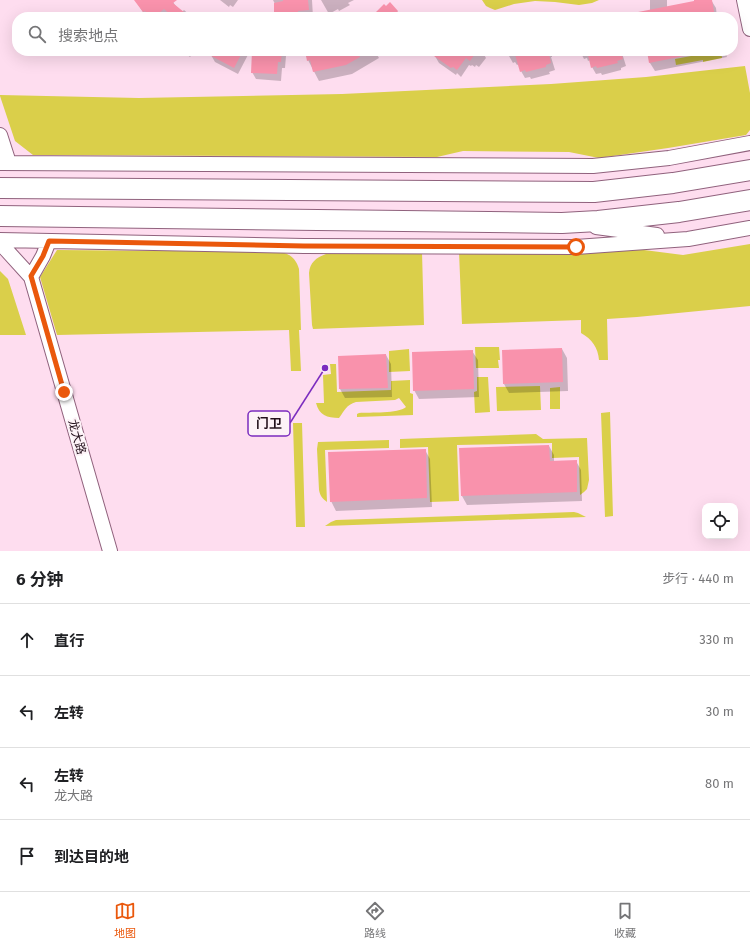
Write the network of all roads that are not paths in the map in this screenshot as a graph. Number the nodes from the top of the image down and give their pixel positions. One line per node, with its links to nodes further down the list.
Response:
1 (744, 0): 2 (street)
2 (750, 29)
3 (0, 135): 5 (street)
4 (750, 143): 5 (street)
5 (4, 163)
6 (750, 170): 7 (highway)
7 (0, 188)
8 (750, 200): 10 (highway)
9 (0, 216): 10 (highway)
10 (562, 223): 12 (street)
11 (750, 228): 12 (street)
12 (688, 239): 14 (street)
13 (0, 241): 14 (street); 15 (street)
14 (49, 241): 15 (street)
15 (31, 276): 16 (street, 龙大路)
16 (110, 551)

